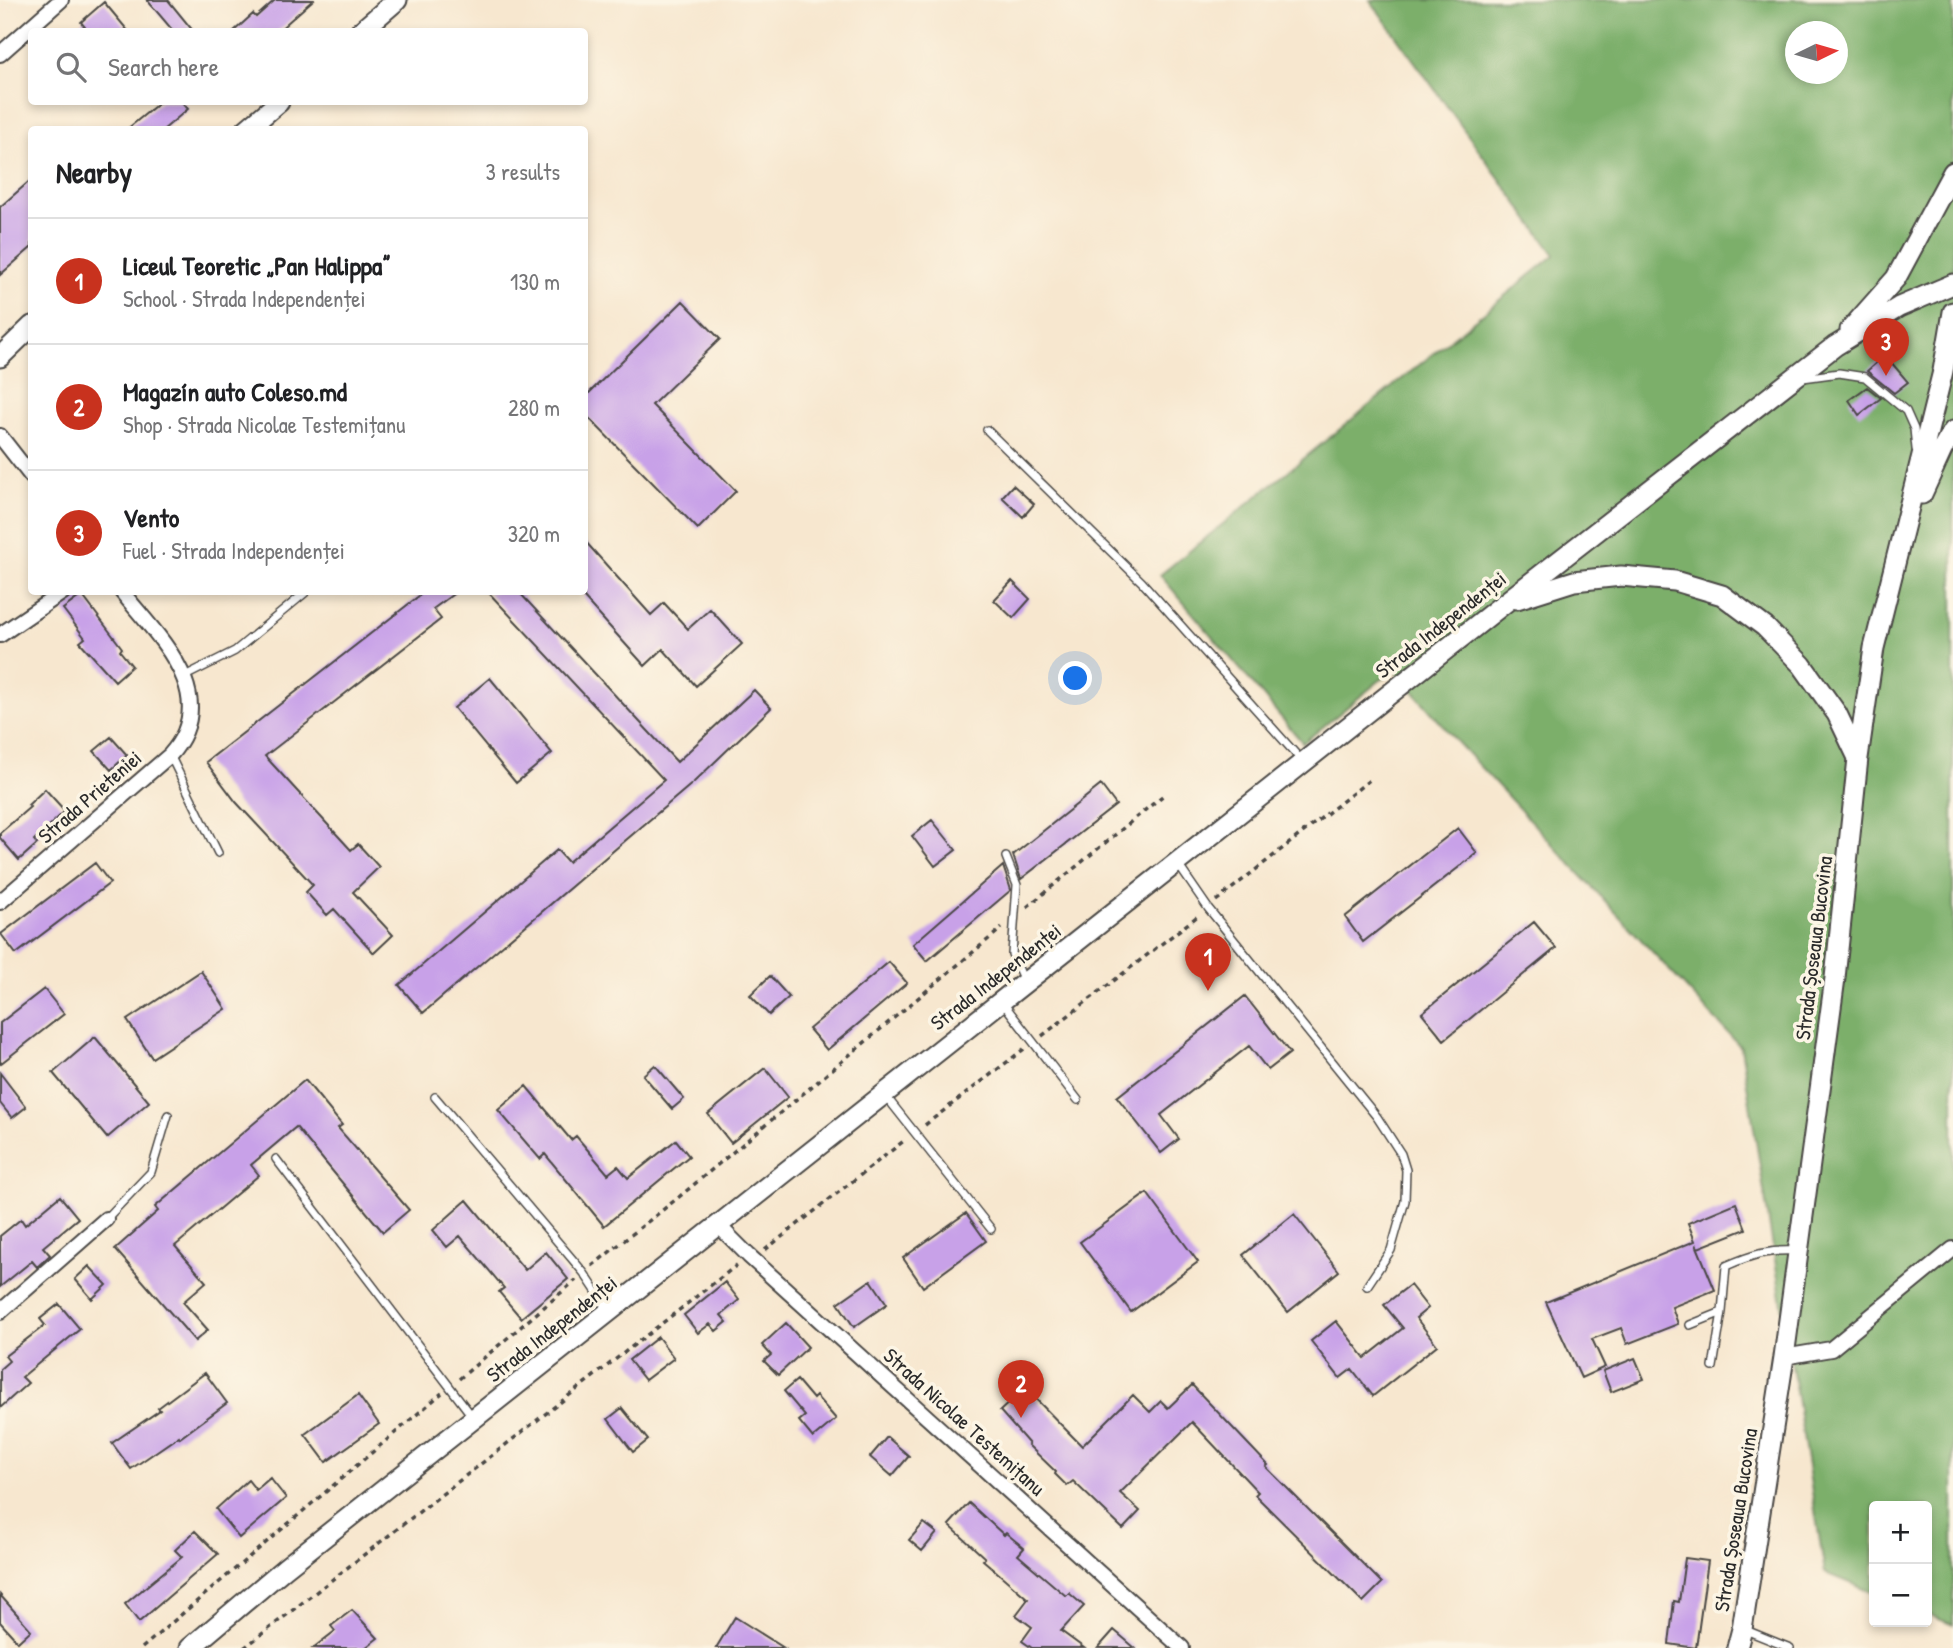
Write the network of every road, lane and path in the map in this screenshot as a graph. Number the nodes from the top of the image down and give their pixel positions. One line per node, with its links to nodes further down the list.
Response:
1 (61, 0): 3 (street)
2 (397, 0): 4 (main road)
3 (29, 28)
4 (365, 28)
5 (28, 29): 6 (street)
6 (0, 54)
7 (275, 105): 8 (main road)
8 (251, 126)
9 (1953, 172): 13 (main road, Strada Independenței)
10 (1953, 284): 13 (main road, Strada Independenței)
11 (1953, 312): 19 (main road, Strada Șoseaua Bucovina)
12 (28, 330): 14 (main road)
13 (1835, 346): 15 (main road, Strada Independenței)
14 (0, 357)
15 (1792, 380): 19 (lane); 25 (main road, Strada Independenței)
16 (987, 430): 30 (lane)
17 (1953, 431): 21 (main road, Strada Șoseaua Bucovina)
18 (0, 436): 20 (street)
19 (1919, 469): 21 (main road, Strada Șoseaua Bucovina)
20 (28, 472)
21 (1900, 546): 29 (main road, Strada Șoseaua Bucovina)
22 (59, 595): 26 (street)
23 (124, 595): 27 (street)
24 (302, 595): 27 (lane)
25 (1506, 602): 29 (main road); 30 (main road, Strada Independenței)
26 (0, 635)
27 (185, 676): 28 (street, Strada Prieteniei)
28 (170, 755): 33 (lane); 36 (street, Strada Prieteniei)
29 (1858, 758): 52 (main road, Strada Șoseaua Bucovina)
30 (1303, 762): 35 (main road, Strada Independenței)
31 (1372, 778): 37 (path)
32 (1166, 793): 38 (path)
33 (218, 853)
34 (1006, 857): 38 (lane)
35 (1177, 863): 37 (lane); 39 (main road, Strada Independenței)
36 (0, 902)
37 (1208, 908): 41 (path); 55 (lane)
38 (1015, 917): 39 (lane); 54 (path)
39 (1025, 983): 40 (main road, Strada Independenței)
40 (1002, 1001): 41 (lane); 42 (main road, Strada Independenței)
41 (1033, 1043): 44 (lane); 46 (path)
42 (885, 1094): 46 (lane); 49 (main road, Strada Independenței)
43 (435, 1097): 54 (lane)
44 (1078, 1100)
45 (168, 1115): 48 (lane)
46 (914, 1133): 50 (lane); 53 (path)
47 (276, 1158): 62 (lane)
48 (106, 1219): 56 (street)
49 (719, 1226): 53 (street, Strada Nicolae Testemițanu); 57 (main road, Strada Independenței)
50 (991, 1229)
51 (1953, 1249): 60 (street)
52 (1798, 1251): 58 (lane); 60 (main road, Strada Șoseaua Bucovina)
53 (749, 1256): 67 (path); 68 (street, Strada Nicolae Testemițanu)
54 (584, 1273): 57 (lane); 62 (path)
55 (1367, 1286)
56 (0, 1312)
57 (610, 1312): 63 (main road, Strada Independenței)
58 (1722, 1312): 59 (lane); 61 (lane)
59 (1690, 1325)
60 (1784, 1357): 64 (main road, Strada Șoseaua Bucovina)
61 (1713, 1367)
62 (449, 1387): 63 (lane); 65 (path)
63 (474, 1419): 66 (main road, Strada Independenței)
64 (1742, 1629): 69 (main road, Strada Șoseaua Bucovina); 70 (lane)
65 (142, 1648)
66 (190, 1648)
67 (244, 1648)
68 (1182, 1648)
69 (1737, 1648)
70 (1790, 1648)

